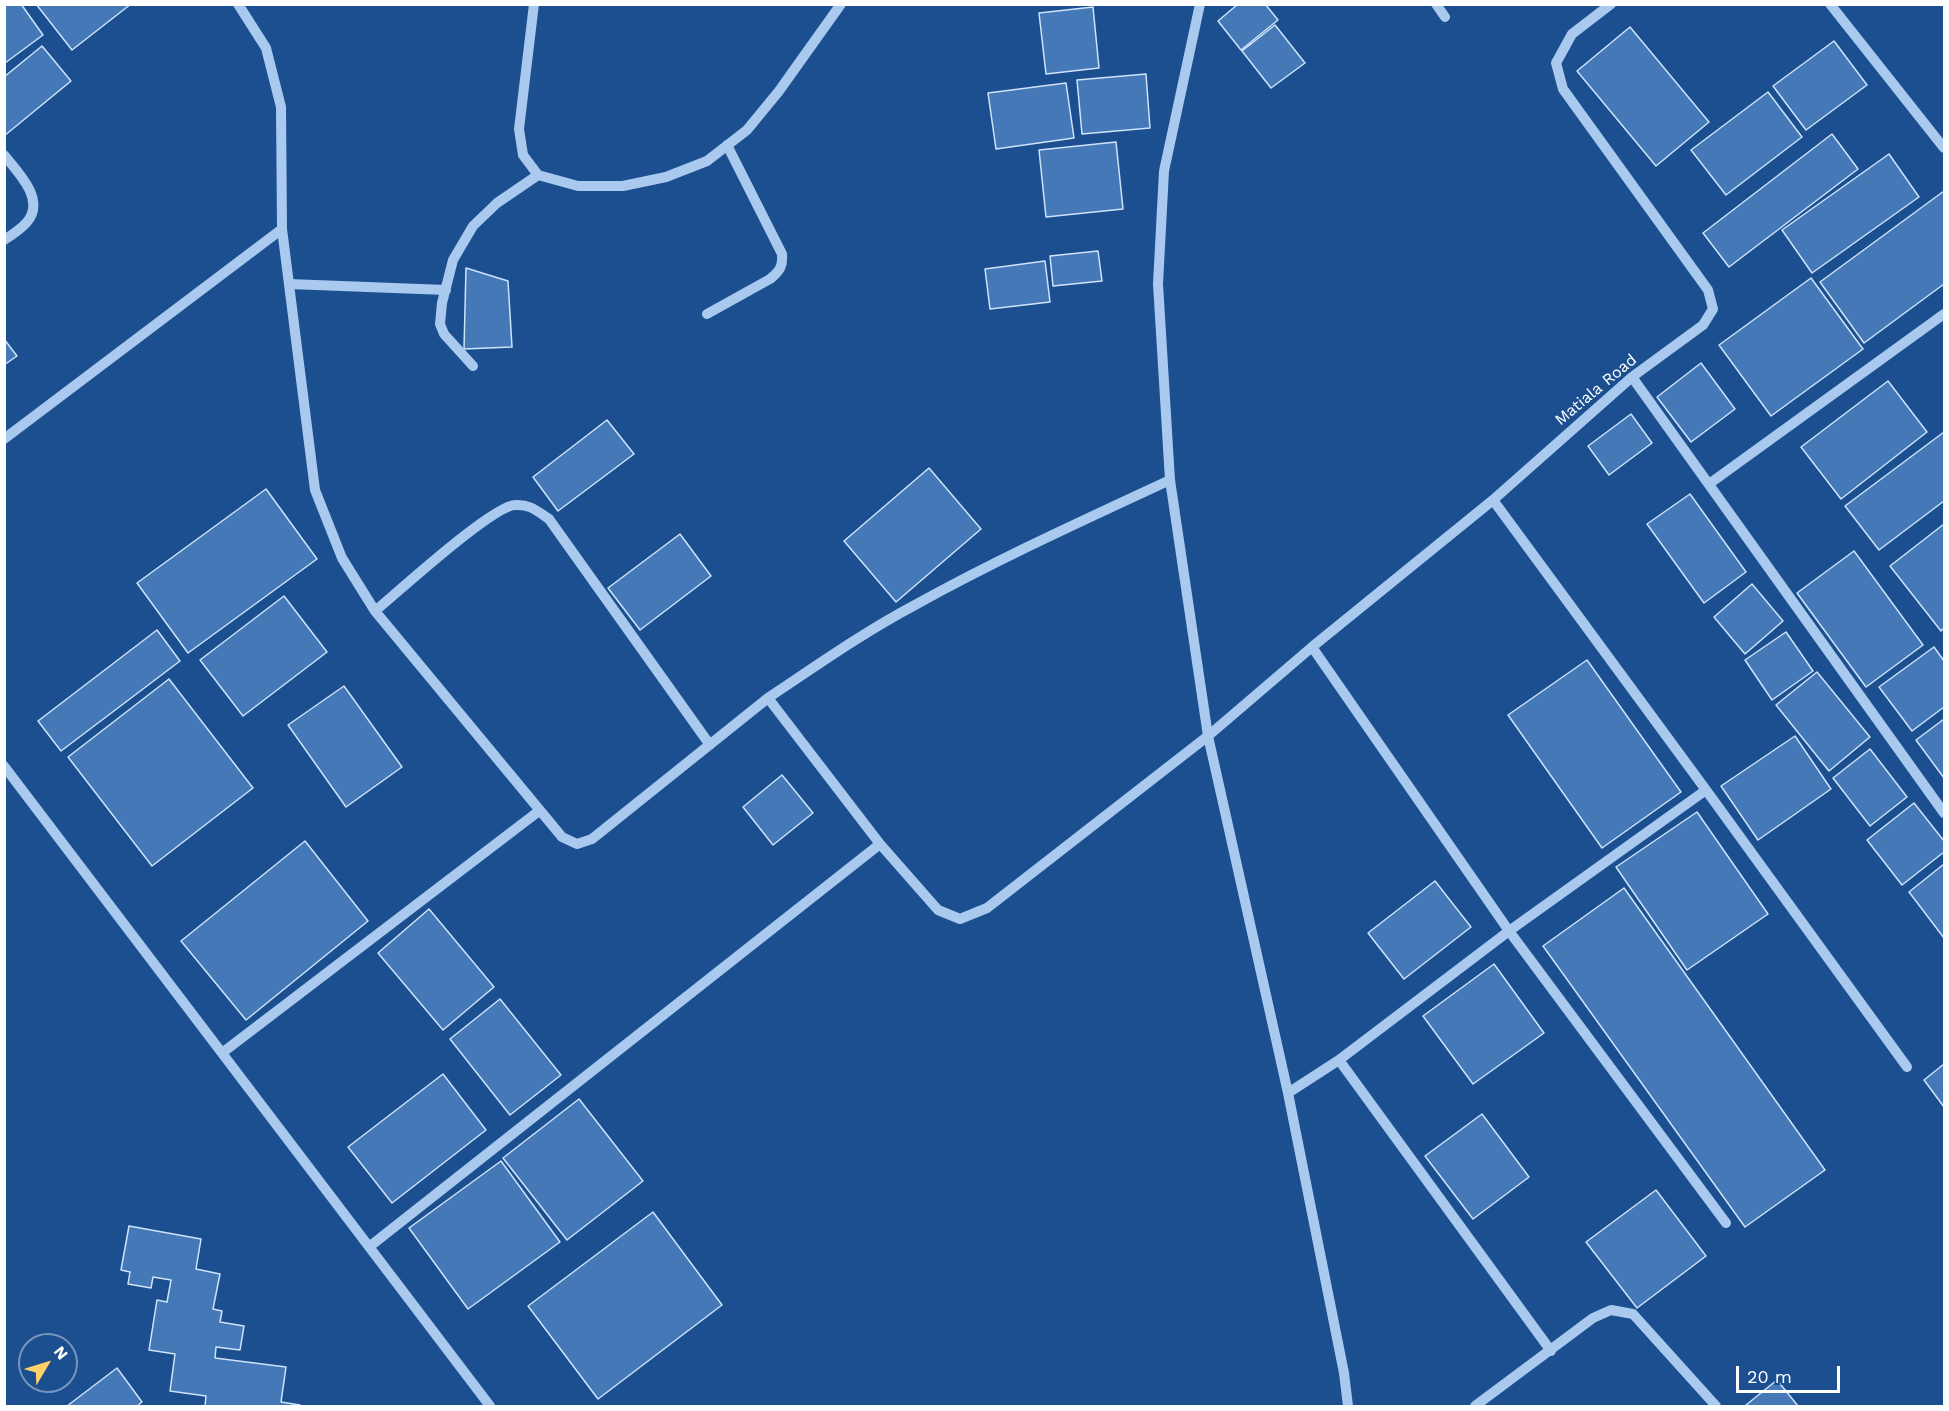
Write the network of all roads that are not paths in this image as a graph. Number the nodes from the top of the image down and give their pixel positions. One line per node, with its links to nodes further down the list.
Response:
1 (238, 4): 13 (street)
2 (534, 4): 12 (street)
3 (841, 4): 9 (street)
4 (1200, 4): 22 (street)
5 (1436, 4): 8 (street)
6 (1611, 4): 20 (street, Matiala Road)
7 (1830, 4): 10 (street)
8 (1445, 17)
9 (727, 145): 12 (street); 17 (street)
10 (1944, 148)
11 (4, 155): 14 (street)
12 (538, 174): 16 (street)
13 (282, 229): 15 (street); 21 (street)
14 (4, 240)
15 (289, 284): 16 (street); 25 (street)
16 (446, 290): 19 (street)
17 (707, 314)
18 (1944, 314): 23 (street)
19 (473, 366)
20 (1632, 377): 23 (street); 24 (street, Matiala Road)
21 (4, 439)
22 (1170, 480): 27 (street); 28 (street)
23 (1709, 484): 33 (street)
24 (1493, 500): 26 (street, Matiala Road); 31 (street)
25 (375, 611): 29 (street); 32 (street)
26 (1312, 647): 28 (street, Matiala Road); 35 (street)
27 (768, 698): 29 (street); 34 (street, Matiala Road)
28 (1208, 736): 34 (street, Matiala Road); 39 (street)
29 (710, 745): 32 (street)
30 (4, 766): 36 (street)
31 (1706, 790): 35 (street); 38 (street)
32 (540, 812): 36 (street)
33 (1944, 813)
34 (880, 844): 41 (street)
35 (1509, 931): 37 (street); 40 (street)
36 (222, 1053): 41 (street)
37 (1339, 1060): 39 (street); 42 (street)
38 (1907, 1067)
39 (1288, 1093): 44 (street)
40 (1726, 1223)
41 (369, 1248): 43 (street)
42 (1551, 1351): 45 (street); 46 (street)
43 (490, 1407)
44 (1348, 1407)
45 (1475, 1407)
46 (1716, 1407)

